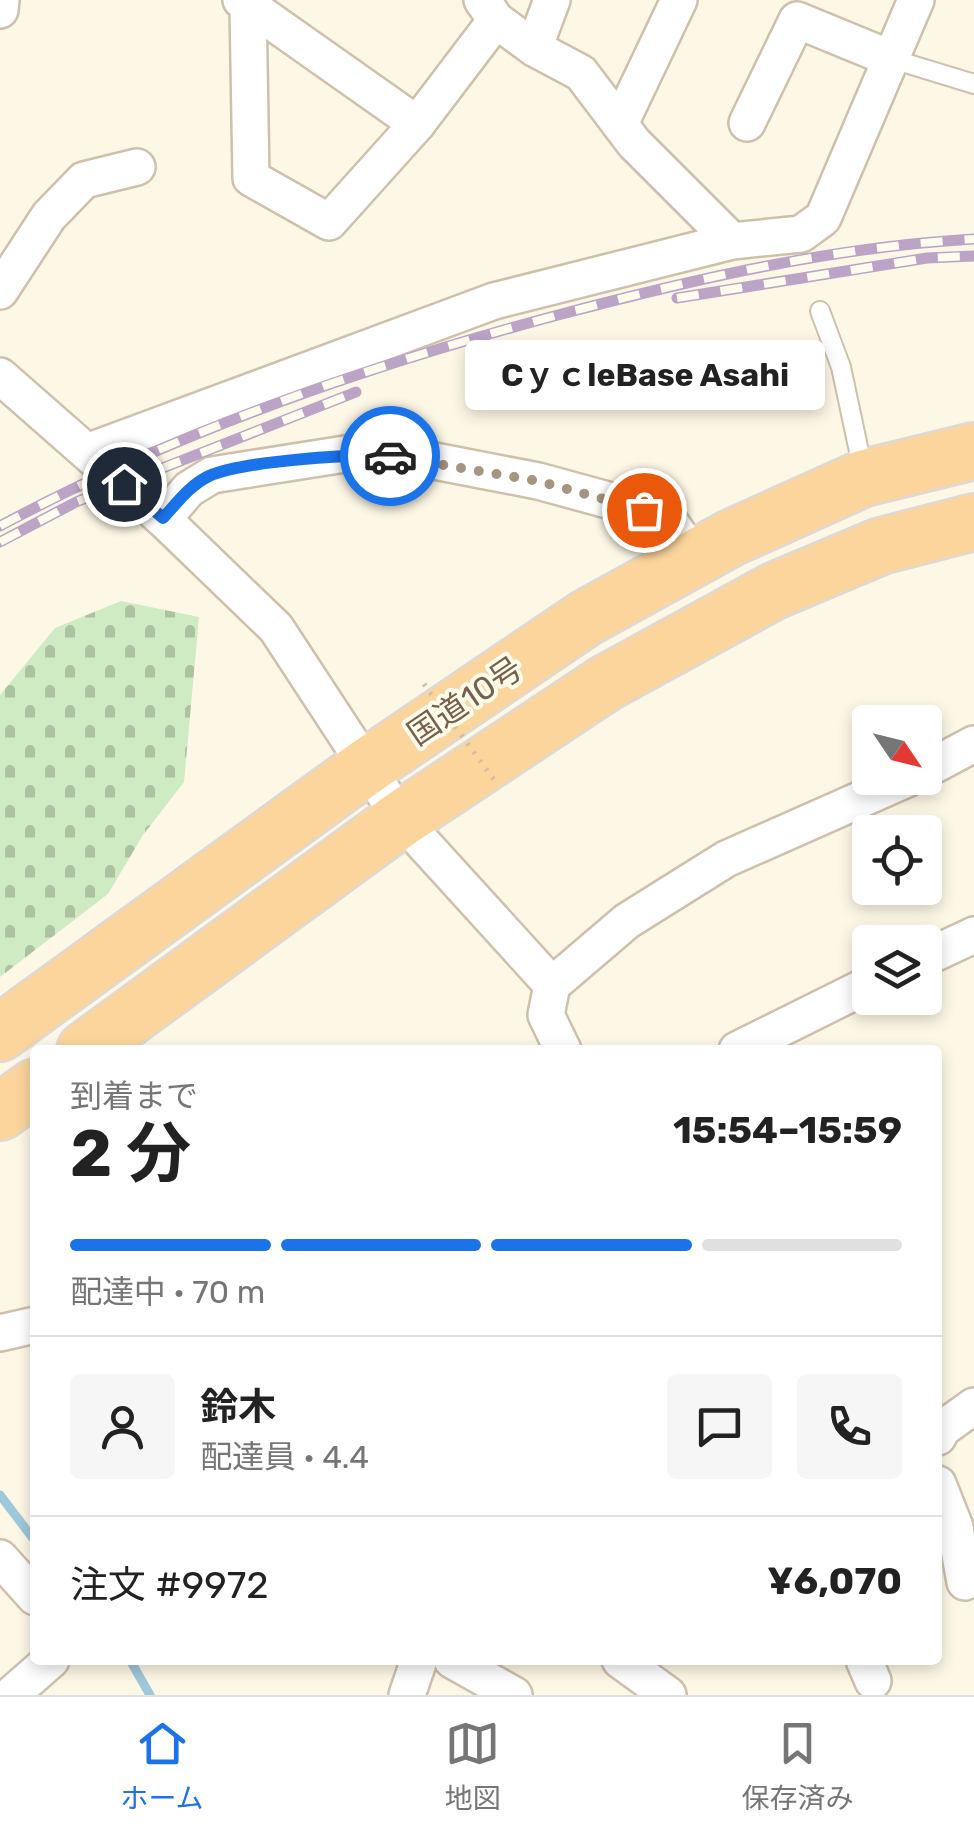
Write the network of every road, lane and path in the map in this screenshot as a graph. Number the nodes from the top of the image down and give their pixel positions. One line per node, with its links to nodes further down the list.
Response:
1 (1, 0): 6 (street)
2 (552, 0): 8 (street)
3 (679, 0): 13 (street)
4 (916, 0): 9 (street)
5 (245, 3): 12 (street); 12 (street)
6 (0, 10)
7 (489, 10): 8 (street); 12 (street)
8 (534, 48): 13 (street)
9 (892, 59): 10 (lane); 11 (street); 15 (street)
10 (974, 84)
11 (746, 123)
12 (418, 124)
13 (620, 124): 15 (street)
14 (137, 167): 16 (street)
15 (732, 242): 20 (street)
16 (0, 290)
17 (820, 311): 22 (lane)
18 (0, 376): 20 (street)
19 (974, 451): 22 (highway, 国道10号)
20 (87, 452): 23 (street)
21 (974, 476): 25 (highway)
22 (864, 478): 25 (highway, 国道10号)
23 (163, 518): 25 (street); 29 (street)
24 (974, 522): 32 (highway, 国道10号)
25 (709, 550): 29 (highway, 国道10号)
26 (424, 684): 30 (path, bridge)
27 (974, 744): 28 (street)
28 (942, 761)
29 (366, 768): 32 (street); 37 (highway, 国道10号)
30 (496, 784)
31 (871, 795): 35 (street)
32 (401, 819): 35 (street); 38 (highway, 国道10号)
33 (974, 935): 34 (street)
34 (942, 950)
35 (552, 985): 39 (street)
36 (852, 993): 40 (street)
37 (0, 1033)
38 (92, 1045)
39 (561, 1045)
40 (747, 1045)
41 (30, 1091): 42 (highway)
42 (0, 1112)
43 (30, 1325): 44 (street)
44 (0, 1334)
45 (974, 1406): 46 (street)
46 (942, 1429)
47 (942, 1494): 49 (street)
48 (0, 1558): 50 (street)
49 (959, 1586)
50 (30, 1591)
51 (45, 1665): 55 (street)
52 (417, 1665): 56 (street)
53 (461, 1665): 57 (street)
54 (627, 1665): 58 (street)
55 (11, 1695)
56 (408, 1695)
57 (514, 1695)
58 (668, 1695)

